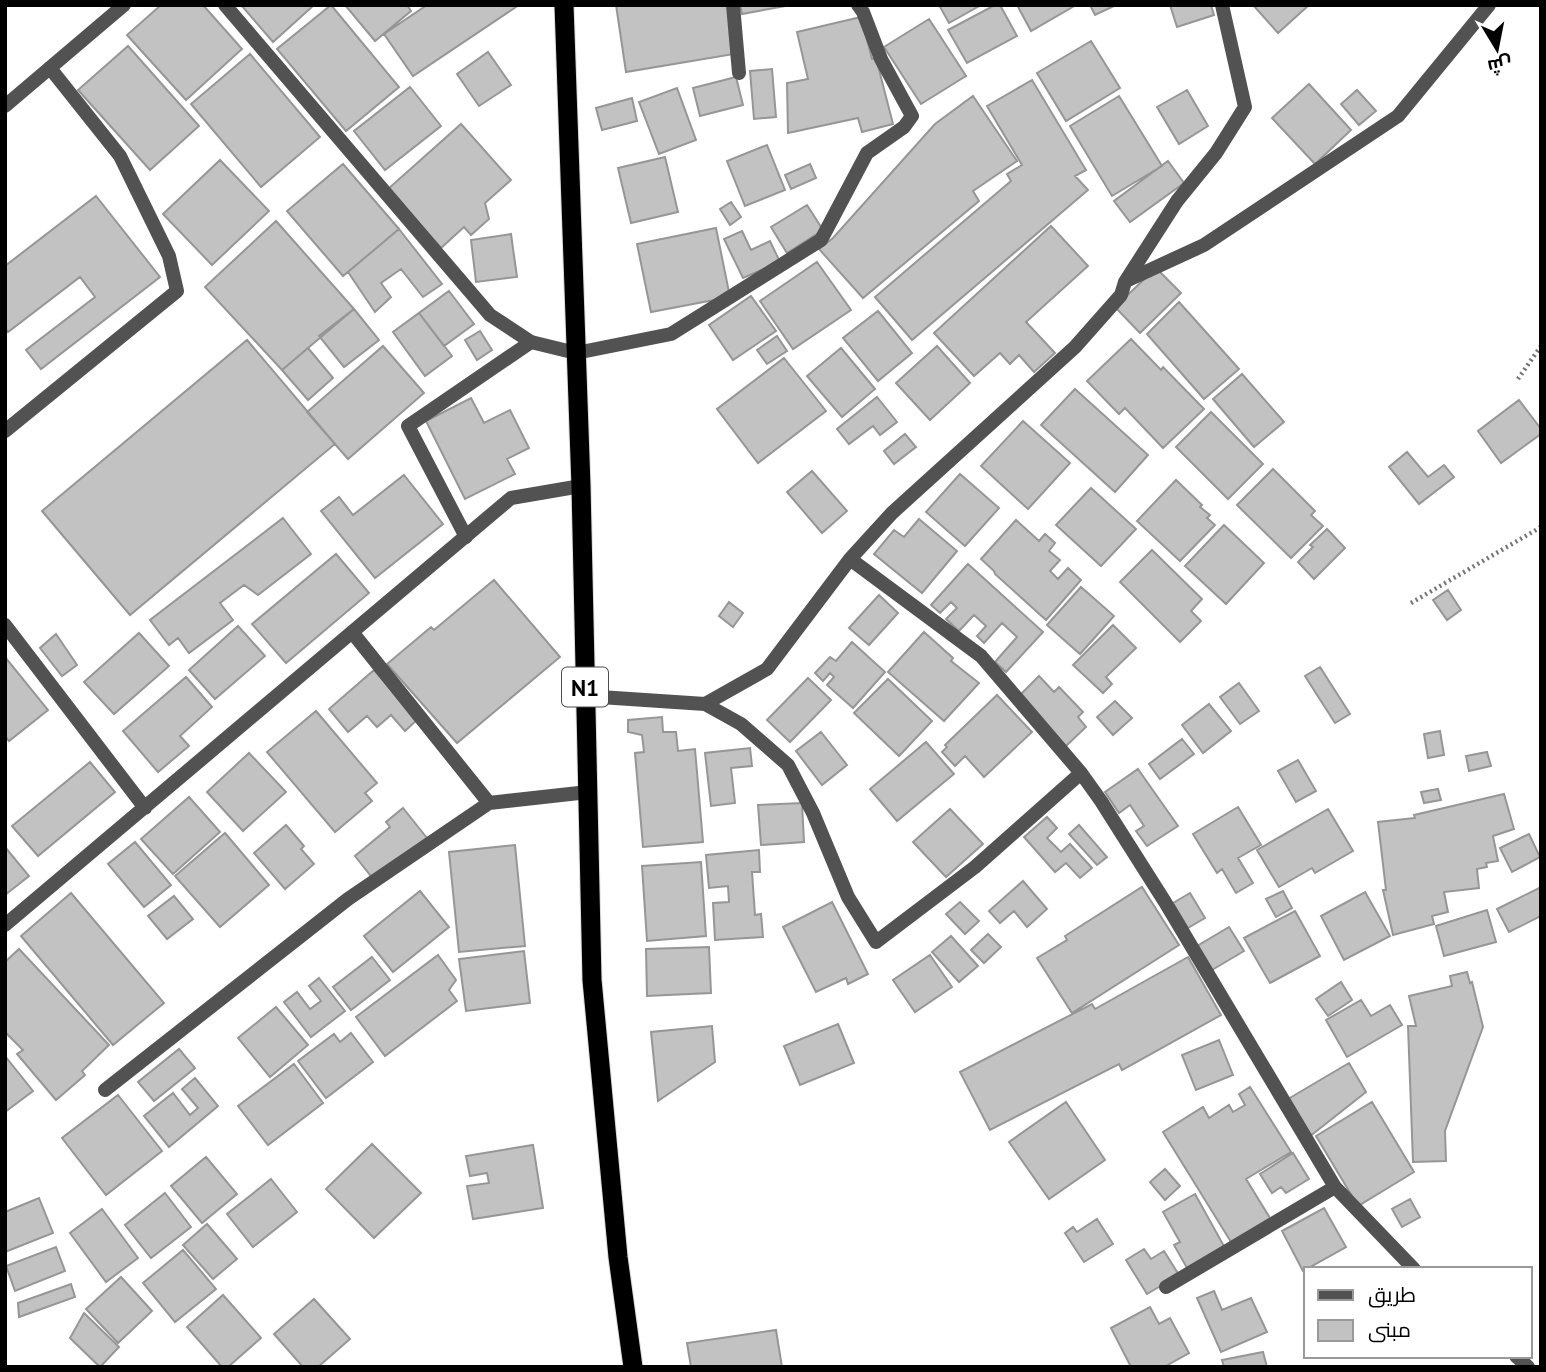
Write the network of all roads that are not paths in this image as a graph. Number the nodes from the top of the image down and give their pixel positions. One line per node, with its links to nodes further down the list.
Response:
1 (124, 5): 8 (street)
2 (225, 5): 12 (street)
3 (564, 5): 13 (highway, N1)
4 (733, 5): 9 (street)
5 (858, 5): 13 (street)
6 (1222, 5): 11 (street)
7 (1489, 5): 11 (street)
8 (50, 68): 10 (street); 14 (street)
9 (739, 73)
10 (5, 106)
11 (1125, 282): 17 (street)
12 (531, 342): 13 (street); 16 (street)
13 (576, 353): 15 (highway, N1)
14 (5, 431)
15 (581, 486): 16 (street); 20 (highway, N1)
16 (466, 537): 19 (street)
17 (850, 559): 21 (street); 22 (street)
18 (5, 625): 25 (street)
19 (352, 632): 24 (street); 25 (street)
20 (585, 696): 21 (street); 23 (highway, N1)
21 (705, 704): 22 (street)
22 (1081, 773): 28 (street)
23 (588, 792): 24 (street); 31 (highway, N1)
24 (489, 803): 27 (street)
25 (145, 808): 26 (street)
26 (5, 925)
27 (105, 1090)
28 (1335, 1187): 29 (street); 30 (street)
29 (1412, 1267)
30 (1166, 1287)
31 (633, 1367)

